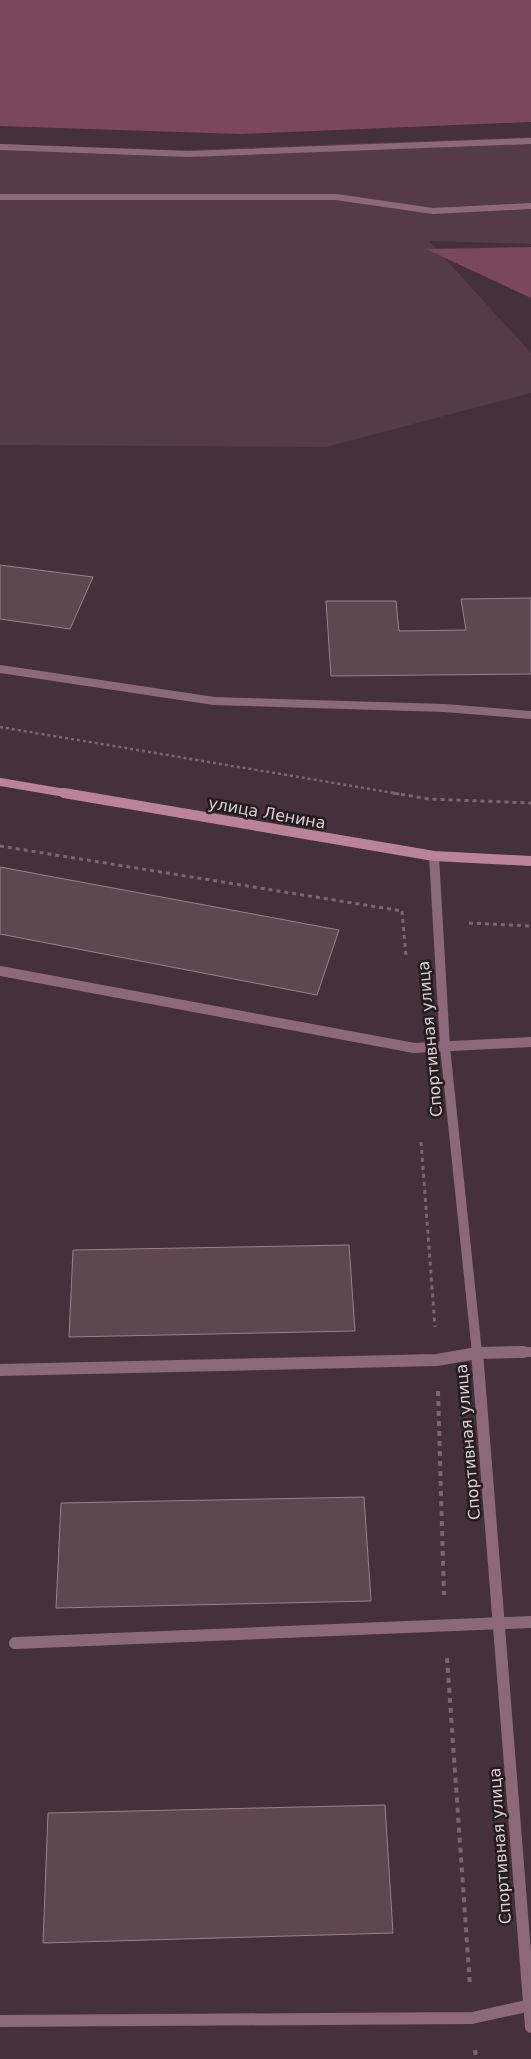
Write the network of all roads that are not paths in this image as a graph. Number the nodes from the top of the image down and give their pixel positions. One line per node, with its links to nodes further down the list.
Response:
1 (531, 141): 2 (street)
2 (0, 147)
3 (0, 197): 4 (street)
4 (531, 206)
5 (0, 669): 6 (street)
6 (531, 715)
7 (0, 782): 8 (main road, улица Ленина)
8 (434, 856): 9 (main road, улица Ленина); 12 (street, Спортивная улица)
9 (531, 861)
10 (0, 971): 12 (street)
11 (531, 1042): 12 (street)
12 (445, 1047): 14 (street, Спортивная улица)
13 (531, 1352): 14 (street)
14 (477, 1353): 15 (street); 16 (street, Спортивная улица)
15 (0, 1370)
16 (499, 1622): 17 (street); 18 (street); 19 (street, Спортивная улица)
17 (531, 1622)
18 (15, 1643)
19 (530, 2005): 20 (street); 21 (street, Спортивная улица)
20 (0, 2020)
21 (531, 2026)

